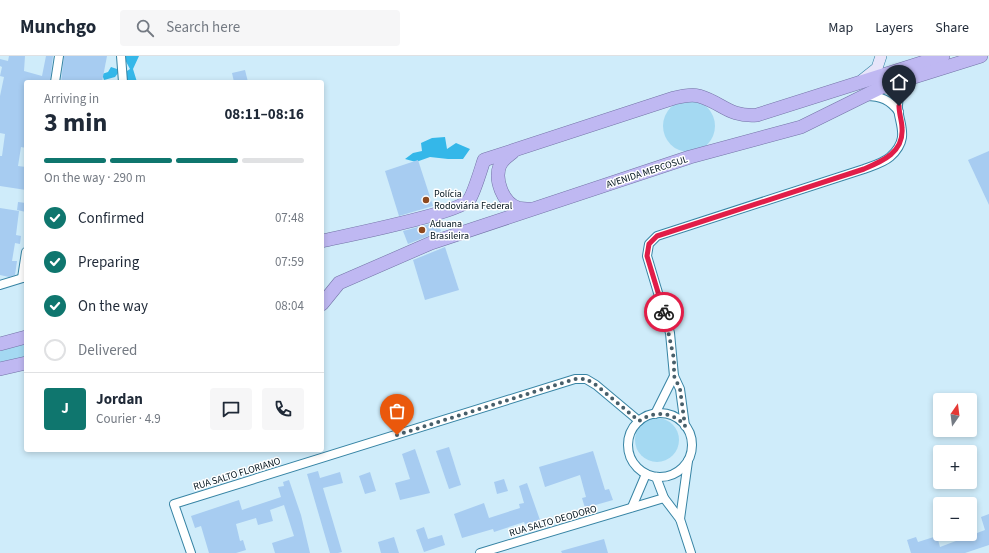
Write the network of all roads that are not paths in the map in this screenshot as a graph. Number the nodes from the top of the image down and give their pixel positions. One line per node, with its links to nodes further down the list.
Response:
1 (59, 56): 7 (street)
2 (121, 56): 8 (street)
3 (881, 56): 9 (main road)
4 (943, 56): 9 (highway, AVENIDA MERCOSUL)
5 (981, 56): 6 (highway, AVENIDA MERCOSUL)
6 (915, 77): 9 (highway, AVENIDA MERCOSUL); 10 (street)
7 (55, 80)
8 (123, 80)
9 (860, 90): 10 (street); 11 (highway, AVENIDA MERCOSUL); 12 (highway, AVENIDA MERCOSUL)
10 (899, 112): 21 (street)
11 (518, 149): 12 (highway); 13 (highway, AVENIDA MERCOSUL)
12 (534, 209): 16 (highway, AVENIDA MERCOSUL)
13 (324, 241)
14 (24, 277): 15 (street)
15 (0, 285)
16 (324, 302)
17 (24, 338): 18 (highway)
18 (0, 344)
19 (24, 364): 20 (highway)
20 (0, 370)
21 (674, 376): 22 (street); 24 (street)
22 (655, 414): 23 (street); 24 (street)
23 (639, 421): 26 (street); 31 (street, RUA SALTO FLORIANO)
24 (685, 426): 25 (street)
25 (688, 461): 27 (street); 30 (street)
26 (646, 474): 27 (street); 29 (street)
27 (656, 477): 28 (street)
28 (664, 498): 29 (street, RUA SALTO DEODORO); 30 (street)
29 (632, 507): 32 (street, RUA SALTO DEODORO)
30 (680, 519): 33 (street)
31 (191, 553)
32 (480, 553)
33 (691, 553)

